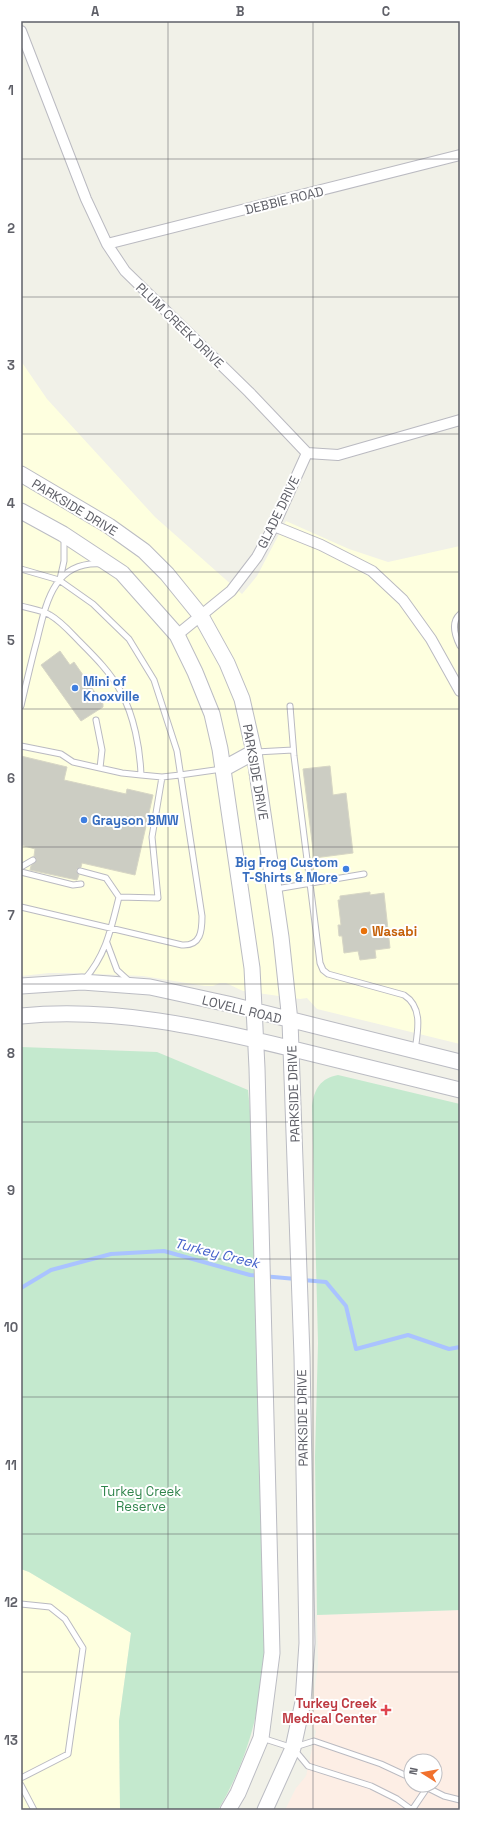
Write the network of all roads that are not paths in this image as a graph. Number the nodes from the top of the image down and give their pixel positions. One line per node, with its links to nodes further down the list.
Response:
1 (21, 31): 3 (street, PLUM CREEK DRIVE)
2 (460, 155): 3 (street, DEBBIE ROAD)
3 (107, 244): 5 (street, PLUM CREEK DRIVE)
4 (460, 420): 5 (street)
5 (307, 453): 8 (street, GLADE DRIVE)
6 (21, 474): 16 (street, PARKSIDE DRIVE)
7 (21, 511): 9 (street)
8 (274, 526): 16 (street, GLADE DRIVE); 19 (street)
9 (63, 534): 10 (street); 12 (lane)
10 (111, 566): 12 (lane); 17 (street)
11 (21, 569): 12 (lane)
12 (59, 580): 14 (lane); 29 (lane)
13 (21, 606): 14 (lane)
14 (44, 612): 20 (lane); 28 (lane)
15 (460, 614): 18 (lane)
16 (202, 616): 17 (street, GLADE DRIVE); 25 (street, PARKSIDE DRIVE)
17 (177, 635): 27 (street)
18 (460, 646)
19 (460, 691)
20 (21, 704)
21 (290, 706): 24 (lane)
22 (96, 720): 26 (lane)
23 (21, 746): 26 (lane)
24 (293, 750): 25 (lane); 36 (lane)
25 (254, 752): 27 (street); 38 (street, PARKSIDE DRIVE)
26 (100, 768): 28 (lane)
27 (223, 768): 29 (lane); 46 (street)
28 (140, 775): 30 (lane)
29 (180, 775): 30 (lane); 41 (lane)
30 (162, 777): 39 (lane)
31 (33, 860): 32 (lane)
32 (21, 867)
33 (80, 871): 39 (lane)
34 (21, 872): 37 (lane)
35 (364, 874): 36 (lane)
36 (310, 882): 38 (lane); 51 (lane)
37 (81, 884)
38 (274, 889): 48 (street, PARKSIDE DRIVE)
39 (119, 897): 41 (lane)
40 (21, 908): 41 (lane)
41 (110, 929): 42 (lane)
42 (107, 943): 43 (lane); 45 (lane)
43 (82, 982): 44 (street, LOVELL ROAD); 45 (street, LOVELL ROAD)
44 (21, 986)
45 (134, 986): 46 (street, LOVELL ROAD)
46 (254, 1011): 48 (street, LOVELL ROAD); 49 (street)
47 (21, 1016): 49 (street, LOVELL ROAD)
48 (290, 1020): 50 (street, PARKSIDE DRIVE); 51 (street, LOVELL ROAD)
49 (256, 1039): 50 (street, LOVELL ROAD); 55 (street)
50 (291, 1048): 53 (street, LOVELL ROAD); 56 (street, PARKSIDE DRIVE)
51 (415, 1051): 52 (street, LOVELL ROAD)
52 (460, 1062)
53 (460, 1090)
54 (21, 1604): 58 (lane)
55 (261, 1738): 56 (lane); 64 (street)
56 (292, 1748): 57 (lane); 65 (street, PARKSIDE DRIVE); 66 (lane)
57 (403, 1774)
58 (21, 1778)
59 (21, 1785): 63 (lane)
60 (424, 1793): 66 (lane)
61 (438, 1793): 62 (lane)
62 (460, 1800)
63 (34, 1810)
64 (228, 1810)
65 (265, 1810)
66 (412, 1810)

